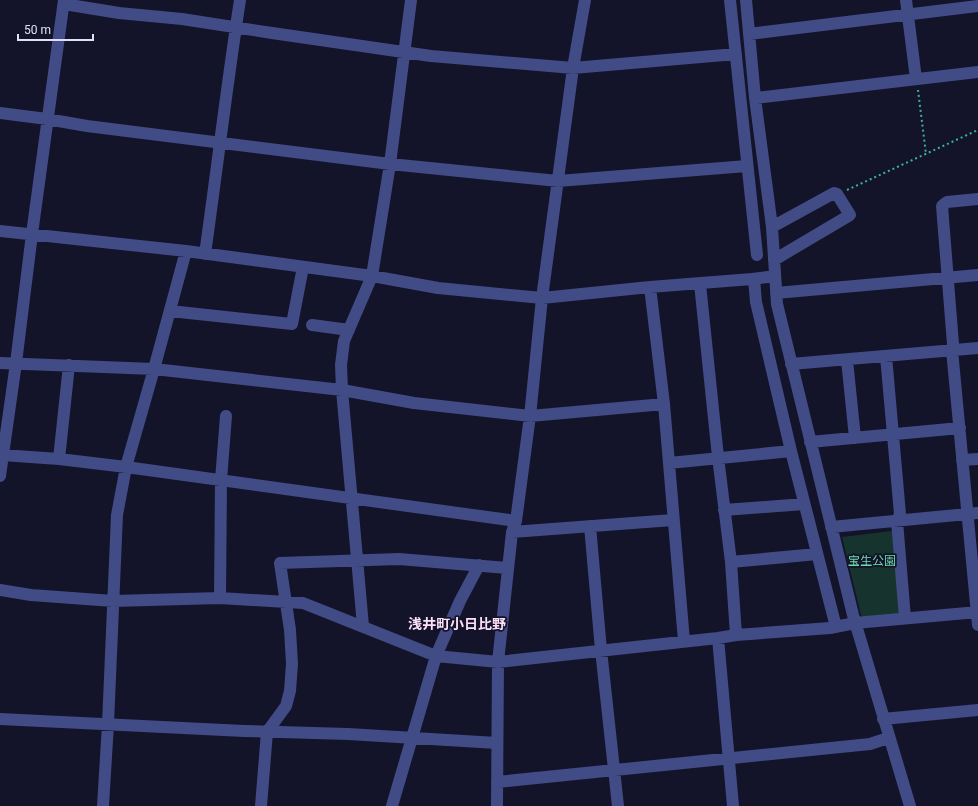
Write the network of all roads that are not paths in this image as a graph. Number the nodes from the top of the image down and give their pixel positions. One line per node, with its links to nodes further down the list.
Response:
1 (240, 0): 10 (street)
2 (411, 0): 12 (street)
3 (585, 0): 14 (street)
4 (730, 0): 13 (street)
5 (746, 0): 11 (street)
6 (906, 0): 9 (street)
7 (64, 2): 10 (street); 19 (street)
8 (978, 6): 9 (street)
9 (908, 15): 11 (street); 16 (street)
10 (236, 27): 12 (street); 20 (street)
11 (749, 34): 17 (street)
12 (405, 52): 14 (street); 21 (street)
13 (736, 54): 14 (street); 22 (street)
14 (573, 68): 23 (street)
15 (978, 72): 16 (street)
16 (916, 79): 17 (street)
17 (755, 98): 25 (street)
18 (0, 113): 19 (street)
19 (47, 119): 20 (street); 27 (street)
20 (221, 143): 21 (street); 29 (street)
21 (390, 164): 23 (street); 34 (street)
22 (747, 166): 23 (street); 30 (street)
23 (558, 181): 41 (street)
24 (978, 199): 36 (street)
25 (772, 227): 31 (street); 31 (street)
26 (0, 231): 27 (street)
27 (32, 234): 28 (street); 50 (street)
28 (186, 251): 29 (street); 42 (street)
29 (205, 254): 32 (street)
30 (757, 255)
31 (774, 260): 35 (street)
32 (303, 267): 34 (street); 42 (street)
33 (978, 275): 36 (street)
34 (372, 276): 41 (street); 44 (street)
35 (775, 276): 37 (street); 40 (street)
36 (948, 278): 40 (street); 46 (street)
37 (754, 279): 38 (street); 62 (street)
38 (700, 284): 39 (street); 64 (street)
39 (650, 287): 41 (street); 55 (street)
40 (776, 293): 51 (street)
41 (542, 298): 57 (street)
42 (170, 311): 53 (street)
43 (312, 325): 44 (street)
44 (348, 330): 54 (street)
45 (978, 348): 46 (street)
46 (952, 350): 47 (street); 58 (street)
47 (886, 356): 48 (street); 59 (street)
48 (847, 360): 51 (street); 60 (street)
49 (0, 363): 50 (street)
50 (16, 363): 52 (street); 63 (street)
51 (791, 364): 61 (street)
52 (69, 365): 53 (street); 66 (street)
53 (154, 369): 54 (street); 69 (street)
54 (342, 390): 57 (street); 72 (street)
55 (664, 404): 57 (street); 68 (street)
56 (226, 416): 71 (street)
57 (530, 416): 78 (street)
58 (960, 428): 59 (street); 67 (street)
59 (893, 435): 60 (street); 77 (street)
60 (855, 438): 61 (street)
61 (810, 442): 80 (street)
62 (791, 452): 64 (street); 73 (street)
63 (2, 455): 66 (street); 70 (street)
64 (718, 458): 68 (street); 74 (street)
65 (978, 458): 67 (street)
66 (59, 459): 69 (street)
67 (962, 460): 75 (street)
68 (669, 463): 76 (street)
69 (126, 467): 71 (street); 88 (street)
70 (0, 476)
71 (221, 480): 72 (street); 87 (street)
72 (352, 499): 78 (street); 82 (street)
73 (804, 504): 74 (street); 81 (street)
74 (724, 510): 83 (street)
75 (973, 514): 77 (street); 90 (street)
76 (673, 520): 79 (street); 98 (street)
77 (897, 521): 80 (street); 91 (street)
78 (514, 526): 79 (street); 85 (street)
79 (590, 526): 99 (street)
80 (831, 527): 92 (street)
81 (817, 554): 83 (street); 95 (street)
82 (357, 560): 84 (street); 89 (street); 94 (street)
83 (731, 562): 96 (street)
84 (479, 565): 85 (street); 100 (street)
85 (507, 568): 101 (street)
86 (0, 590): 88 (street)
87 (220, 598): 88 (street); 89 (street)
88 (113, 601): 105 (street)
89 (286, 601): 94 (street); 106 (street)
90 (977, 612): 91 (street); 93 (street)
91 (906, 618): 92 (street)
92 (855, 623): 95 (street); 104 (street)
93 (978, 625)
94 (363, 626): 100 (street)
95 (836, 627): 96 (street)
96 (736, 635): 97 (street)
97 (718, 638): 98 (street); 110 (street)
98 (684, 641): 99 (street)
99 (601, 650): 101 (street); 111 (street)
100 (436, 656): 101 (street); 107 (street)
101 (498, 662): 109 (street)
102 (978, 710): 104 (street)
103 (0, 719): 105 (street)
104 (883, 719): 108 (street)
105 (108, 724): 106 (street); 113 (street)
106 (267, 732): 107 (street); 114 (street)
107 (411, 738): 109 (street); 115 (street)
108 (888, 738): 110 (street); 119 (street)
109 (497, 743): 112 (street)
110 (729, 758): 111 (street); 118 (street)
111 (615, 770): 112 (street); 117 (street)
112 (497, 782): 116 (street)
113 (103, 806)
114 (261, 806)
115 (392, 806)
116 (497, 806)
117 (618, 806)
118 (733, 806)
119 (910, 806)

